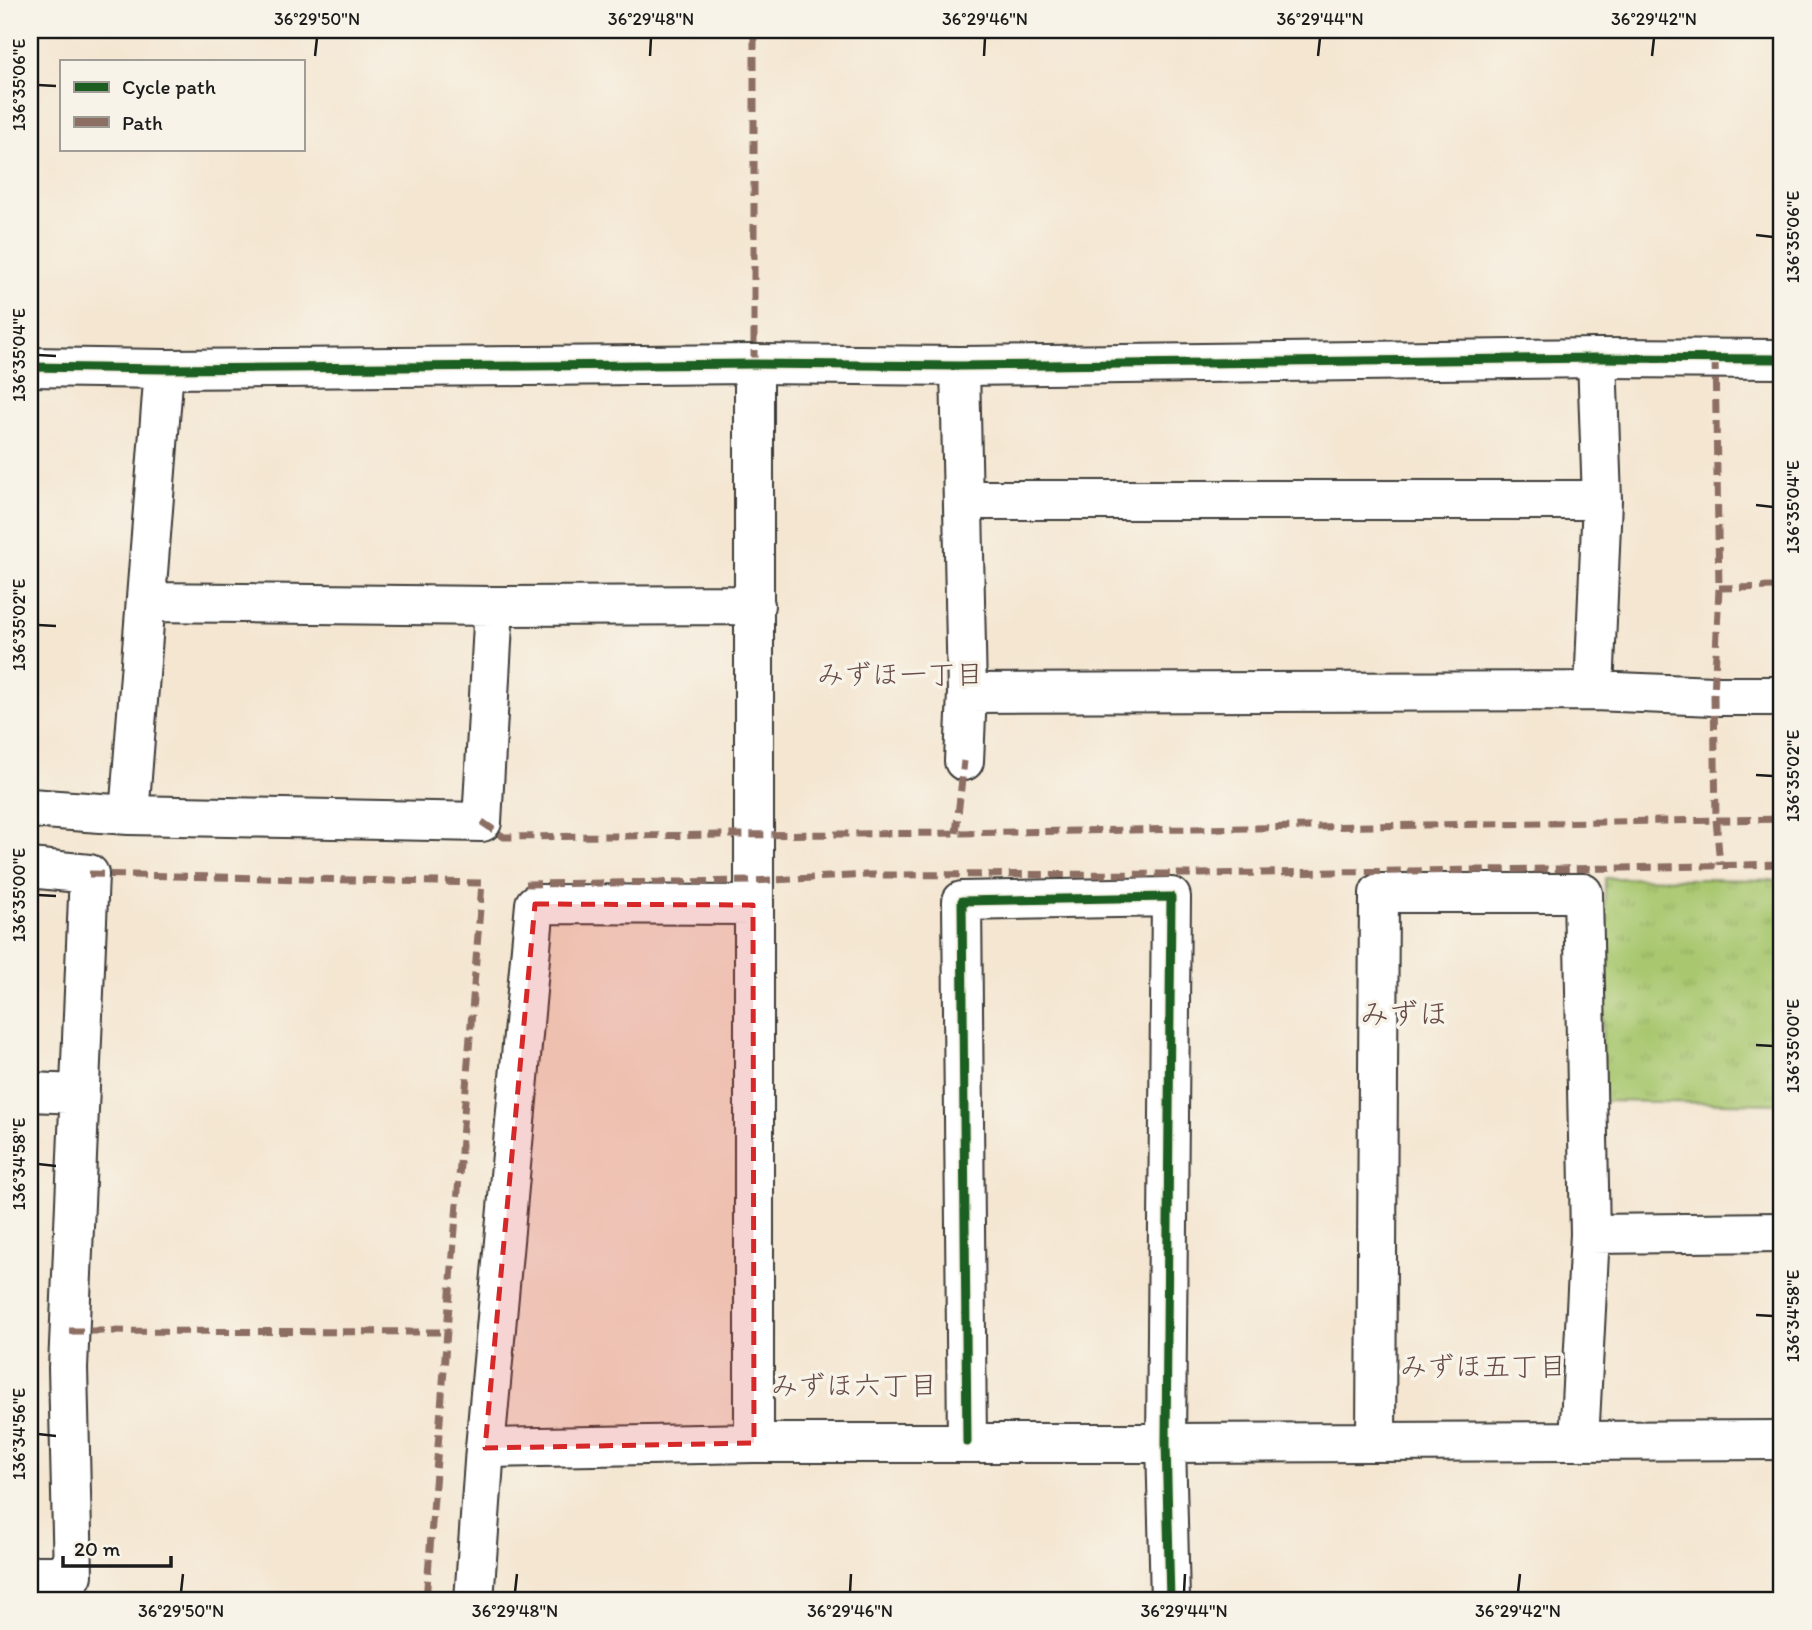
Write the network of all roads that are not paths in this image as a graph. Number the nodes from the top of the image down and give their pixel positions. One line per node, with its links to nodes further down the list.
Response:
1 (1597, 358): 2 (street); 4 (street); 8 (street)
2 (1782, 359)
3 (754, 364): 4 (street); 6 (street); 10 (street)
4 (960, 366): 7 (street)
5 (30, 367): 6 (street)
6 (164, 369): 9 (street)
7 (964, 500): 8 (street); 13 (street)
8 (1602, 500): 12 (street)
9 (147, 603): 11 (street); 17 (street)
10 (755, 605): 11 (street); 19 (street)
11 (494, 606): 17 (street)
12 (1594, 691): 13 (street); 14 (street)
13 (967, 693): 15 (street)
14 (1782, 696)
15 (964, 761)
16 (30, 808): 17 (street)
17 (129, 815)
18 (30, 868): 21 (street)
19 (753, 905): 28 (street); 30 (street)
20 (30, 1092): 21 (street)
21 (79, 1094): 31 (street)
22 (1782, 1232): 23 (street)
23 (1590, 1234): 25 (street); 26 (street)
24 (1782, 1440): 26 (street)
25 (1376, 1441): 26 (street); 29 (street)
26 (1579, 1441)
27 (967, 1442): 28 (street); 29 (street); 29 (street)
28 (754, 1443): 30 (street)
29 (1166, 1443): 33 (street)
30 (485, 1448): 32 (street)
31 (30, 1575)
32 (474, 1600)
33 (1170, 1600)

